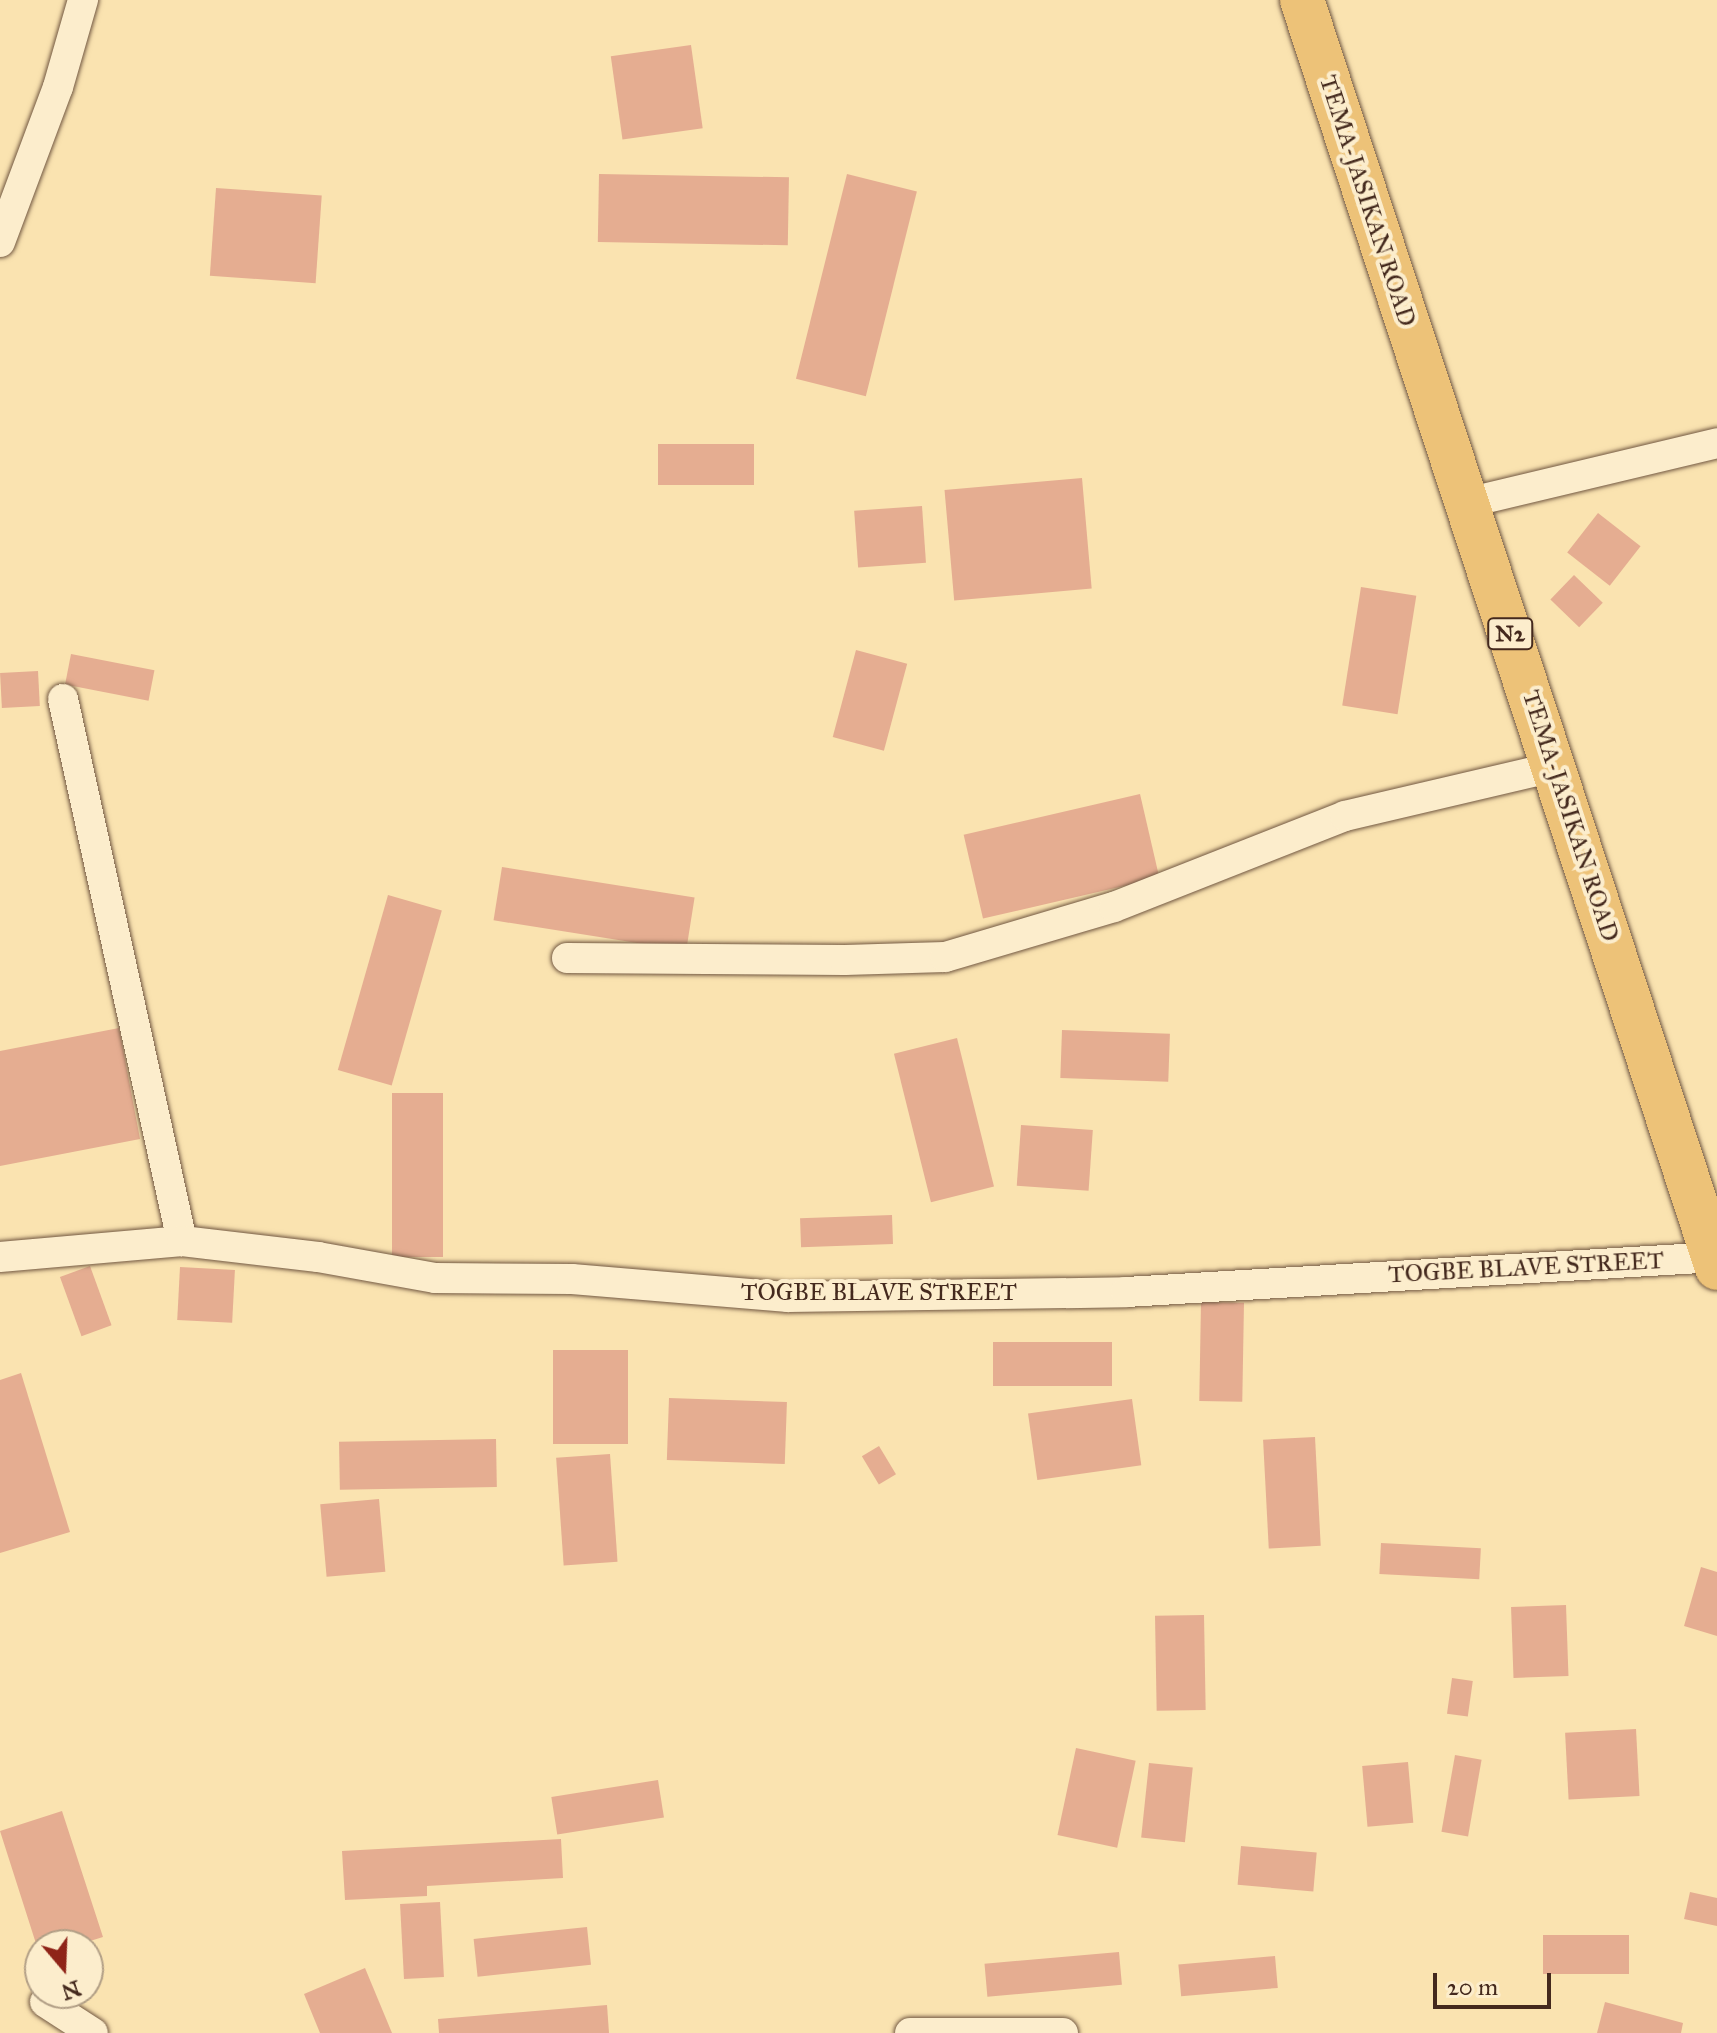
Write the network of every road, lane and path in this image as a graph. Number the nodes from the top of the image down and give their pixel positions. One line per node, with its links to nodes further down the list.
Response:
1 (83, 0): 3 (street)
2 (1305, 3): 5 (highway, TEMA-JASIKAN ROAD / N2)
3 (0, 242)
4 (1717, 443): 5 (street)
5 (1466, 503): 7 (highway, TEMA-JASIKAN ROAD / N2)
6 (63, 699): 9 (street)
7 (1554, 767): 8 (street); 11 (highway, TEMA-JASIKAN ROAD / N2)
8 (567, 958)
9 (182, 1241): 10 (street, TOGBE BLAVE STREET); 11 (street, TOGBE BLAVE STREET)
10 (0, 1257)
11 (1716, 1261)
12 (56, 2009): 13 (street)
13 (93, 2033)
14 (910, 2033): 15 (street)
15 (1063, 2033)

